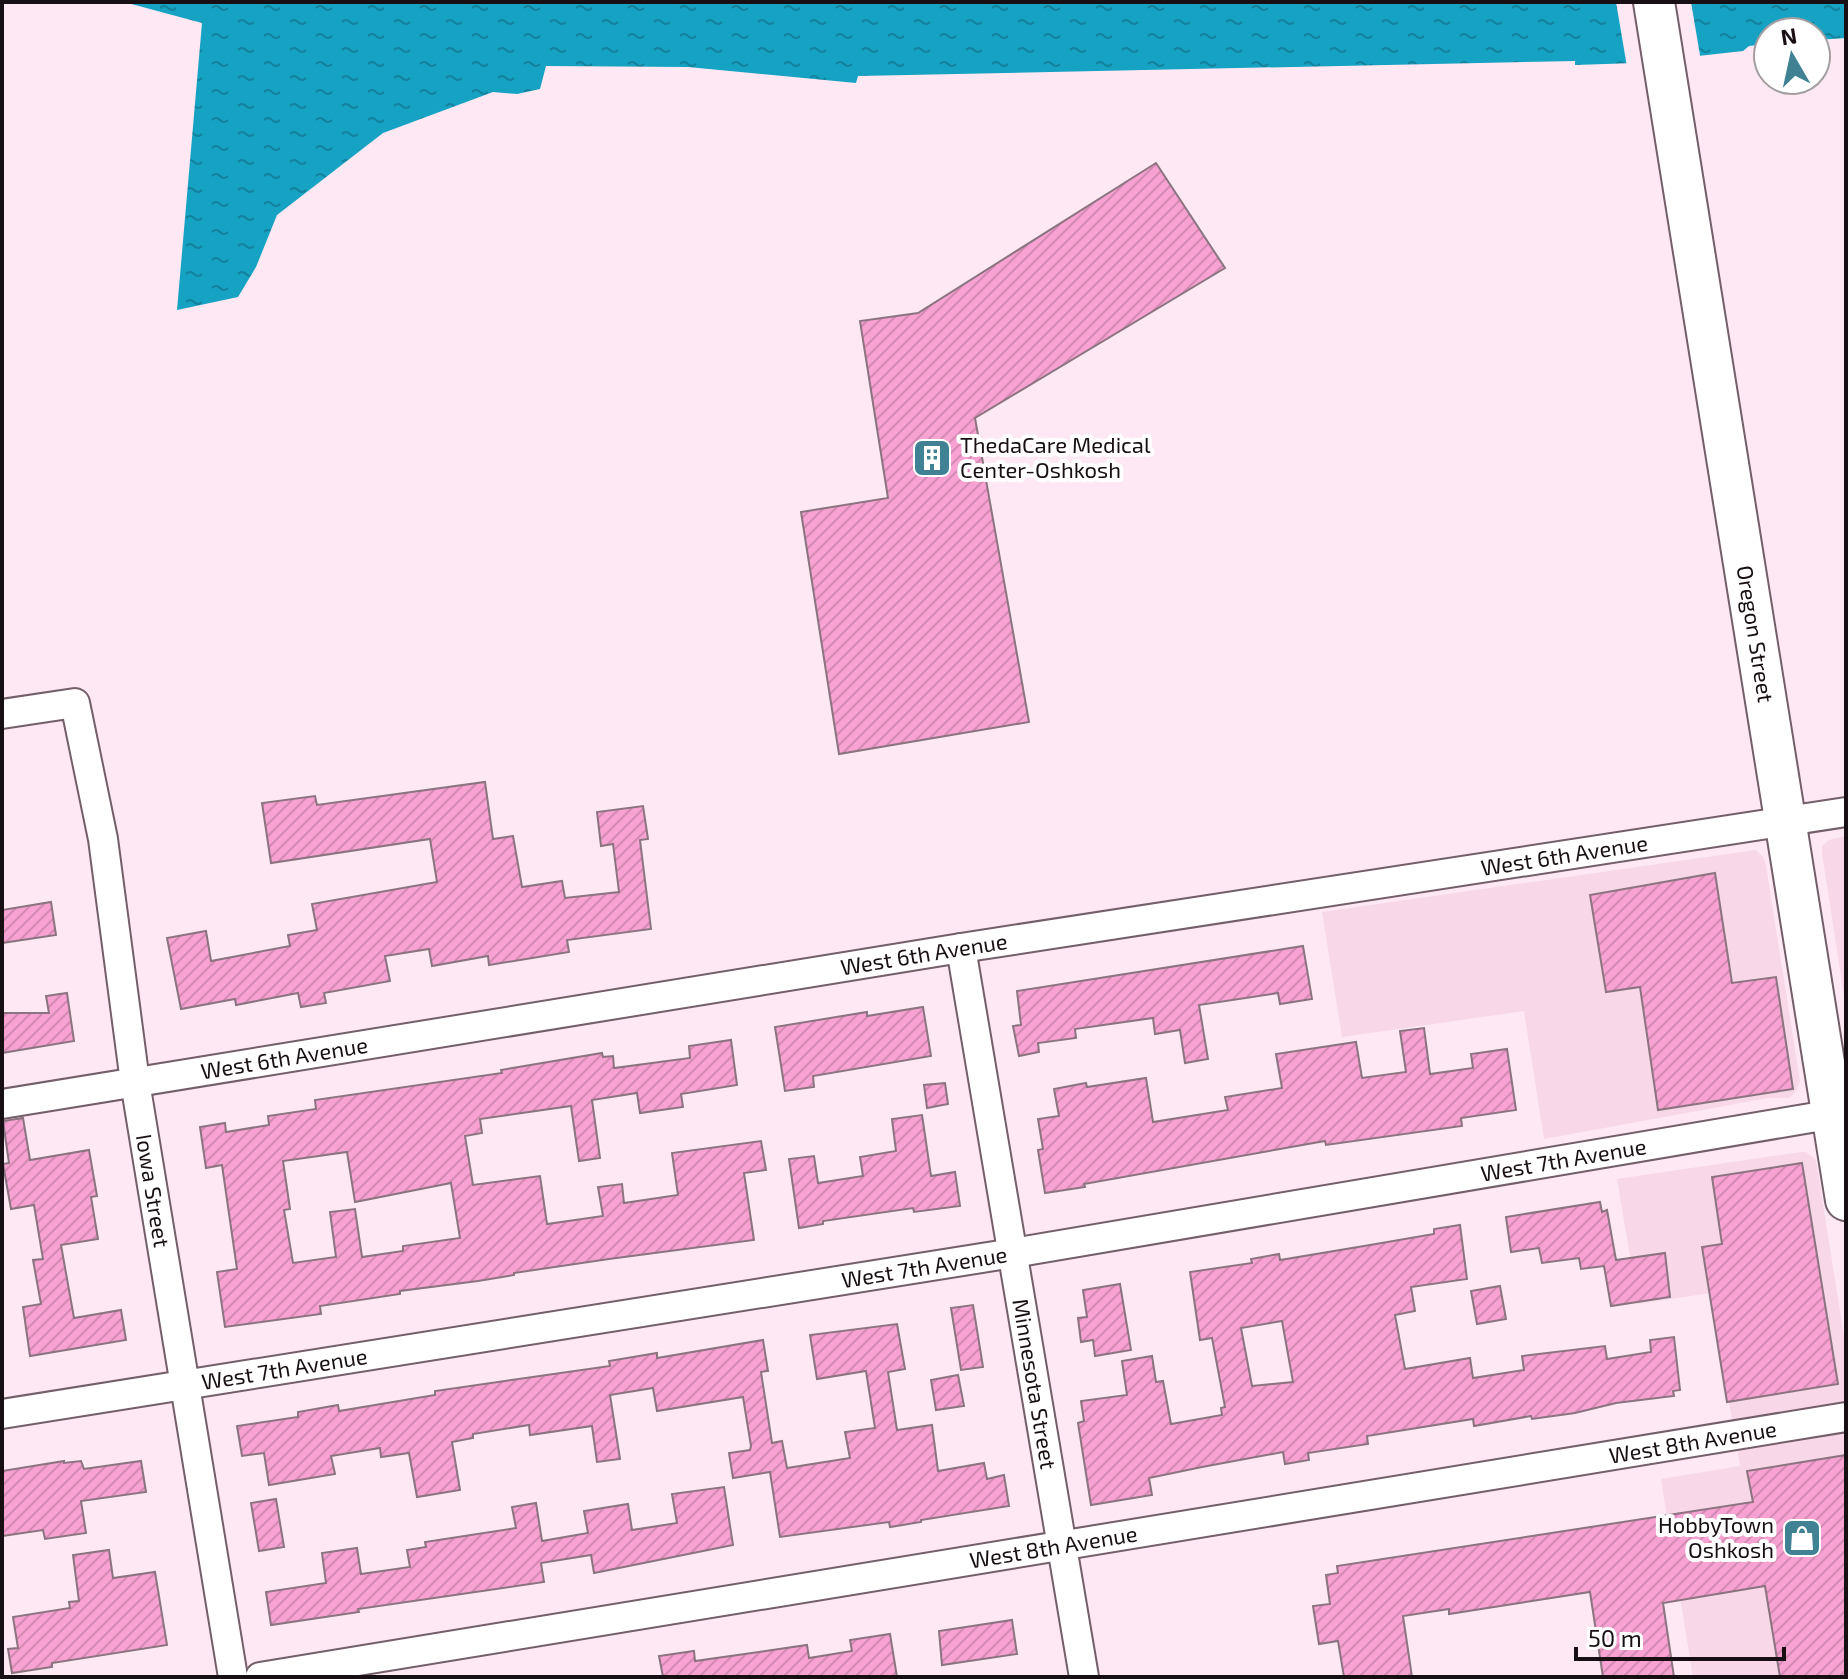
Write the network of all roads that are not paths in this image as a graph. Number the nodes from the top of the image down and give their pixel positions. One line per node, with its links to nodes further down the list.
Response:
1 (1654, 2): 4 (main road, Oregon Street)
2 (2, 714): 6 (street, Iowa Street)
3 (1846, 812): 4 (street, West 6th Avenue)
4 (1785, 821): 5 (street, West 6th Avenue); 8 (main road, Oregon Street)
5 (961, 948): 6 (street, West 6th Avenue); 10 (street, Minnesota Street)
6 (135, 1082): 7 (street, West 6th Avenue); 11 (street, Iowa Street)
7 (2, 1104)
8 (1838, 1113): 9 (main road, Oregon Street); 10 (street, West 7th Avenue)
9 (1846, 1200)
10 (1013, 1253): 11 (street, West 7th Avenue); 14 (street, Minnesota Street)
11 (183, 1385): 12 (street, West 7th Avenue); 15 (street, Iowa Street)
12 (2, 1414)
13 (1846, 1417): 14 (street, West 8th Avenue)
14 (1061, 1547): 16 (street, West 8th Avenue); 17 (street, Minnesota Street)
15 (233, 1677)
16 (260, 1677)
17 (1084, 1677)

